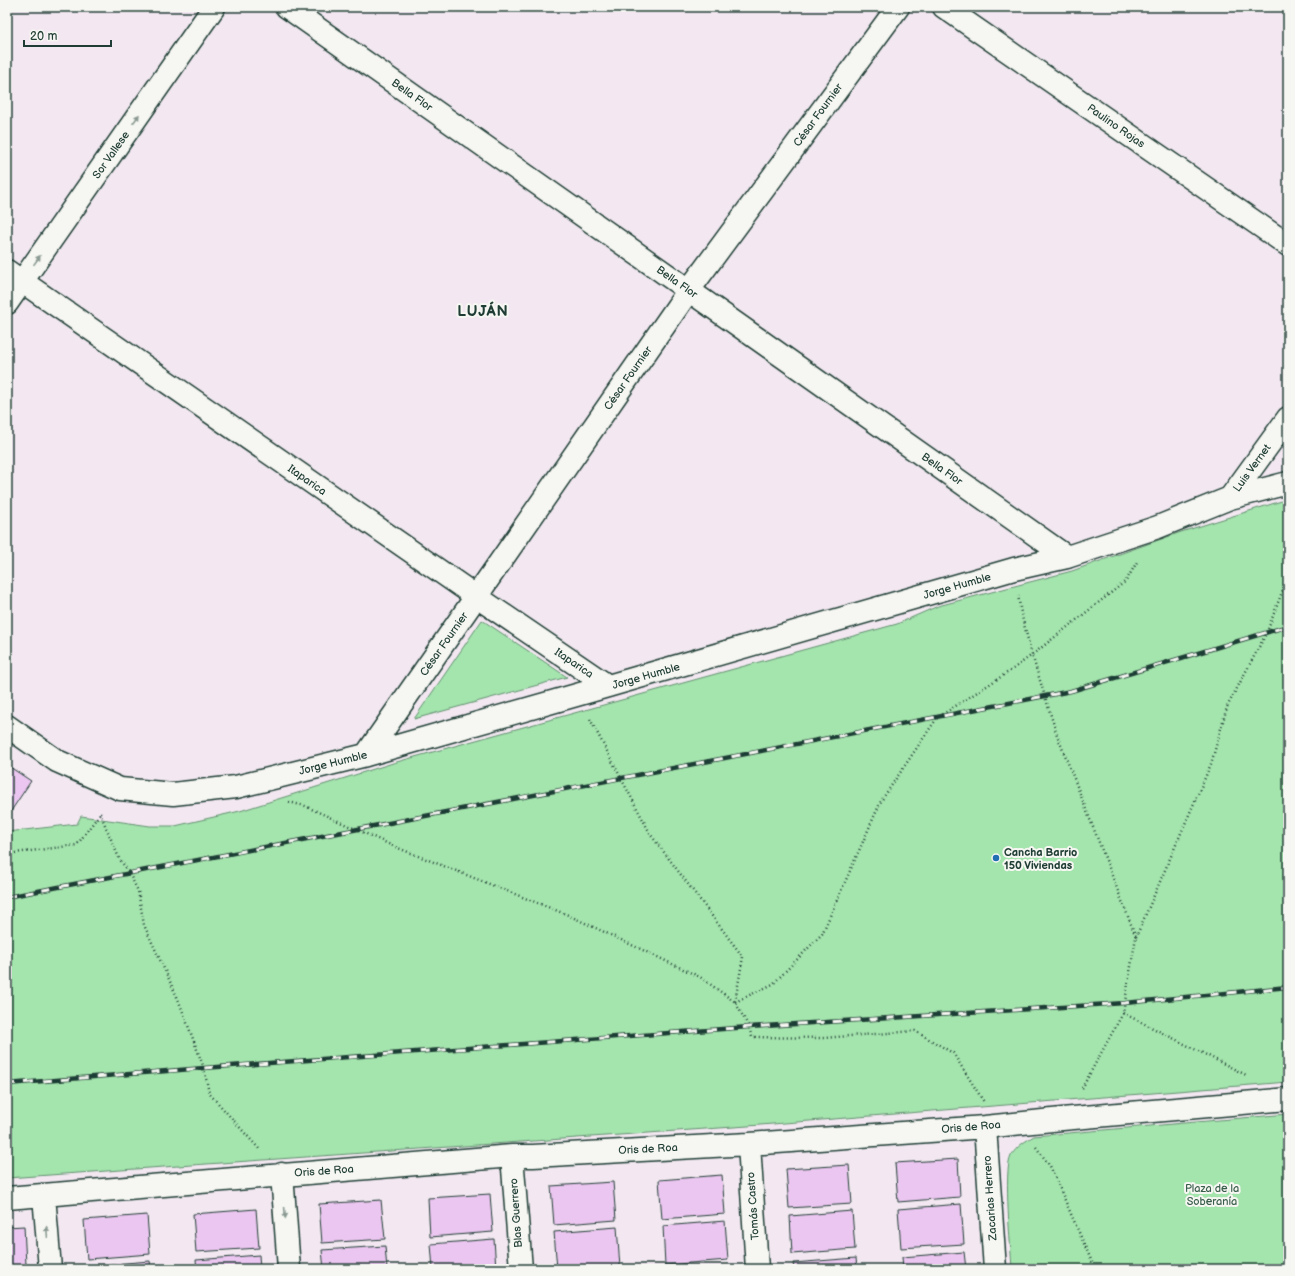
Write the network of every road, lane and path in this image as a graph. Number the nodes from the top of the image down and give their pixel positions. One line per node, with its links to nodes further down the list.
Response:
1 (214, 7): 6 (street, Sor Vallese, one-way to 1)
2 (287, 7): 7 (street, Bella Flor)
3 (898, 7): 7 (street, César Fournier)
4 (944, 7): 5 (street, Paulino Rojas)
5 (1288, 245)
6 (15, 276): 8 (street, Sor Vallese); 16 (street, Itaparica)
7 (689, 290): 13 (street, Bella Flor); 16 (street, César Fournier)
8 (7, 303)
9 (1288, 418): 11 (street, Luis Vernet)
10 (1288, 484): 11 (street, Jorge Humble)
11 (1230, 498): 12 (street, Jorge Humble)
12 (1158, 527): 13 (street, Jorge Humble); 17 (path)
13 (1067, 557): 14 (street, Jorge Humble)
14 (1014, 569): 17 (path); 18 (street, Jorge Humble)
15 (1288, 576): 26 (path)
16 (476, 597): 18 (street, Itaparica); 21 (street, César Fournier)
17 (1032, 655): 26 (path); 27 (path)
18 (608, 686): 19 (street, Jorge Humble)
19 (577, 695): 21 (street, Jorge Humble); 27 (path)
20 (7, 726): 22 (street, Jorge Humble)
21 (366, 755): 22 (street, Jorge Humble)
22 (120, 789): 24 (path)
23 (282, 800): 27 (path)
24 (100, 813): 25 (path); 36 (path)
25 (7, 854)
26 (1136, 937): 28 (path)
27 (736, 1002): 33 (path)
28 (1123, 1013): 29 (path); 31 (path)
29 (1247, 1076)
30 (1288, 1099): 31 (street, Oris de Roa)
31 (1062, 1119): 32 (street, Oris de Roa)
32 (1019, 1123): 33 (street, Oris de Roa); 44 (path)
33 (985, 1127): 34 (street, Oris de Roa); 43 (street, Zacarias Herrero)
34 (749, 1144): 35 (street, Oris de Roa); 42 (street, Tomás Castro)
35 (512, 1156): 36 (street, Oris de Roa); 41 (street, Blas Guerrero)
36 (282, 1174): 37 (street, Oris de Roa); 40 (street, one-way to 40)
37 (44, 1195): 38 (street, Oris de Roa); 39 (street, one-way to 37)
38 (7, 1198)
39 (50, 1269)
40 (289, 1269)
41 (521, 1269)
42 (757, 1269)
43 (995, 1269)
44 (1095, 1269)

